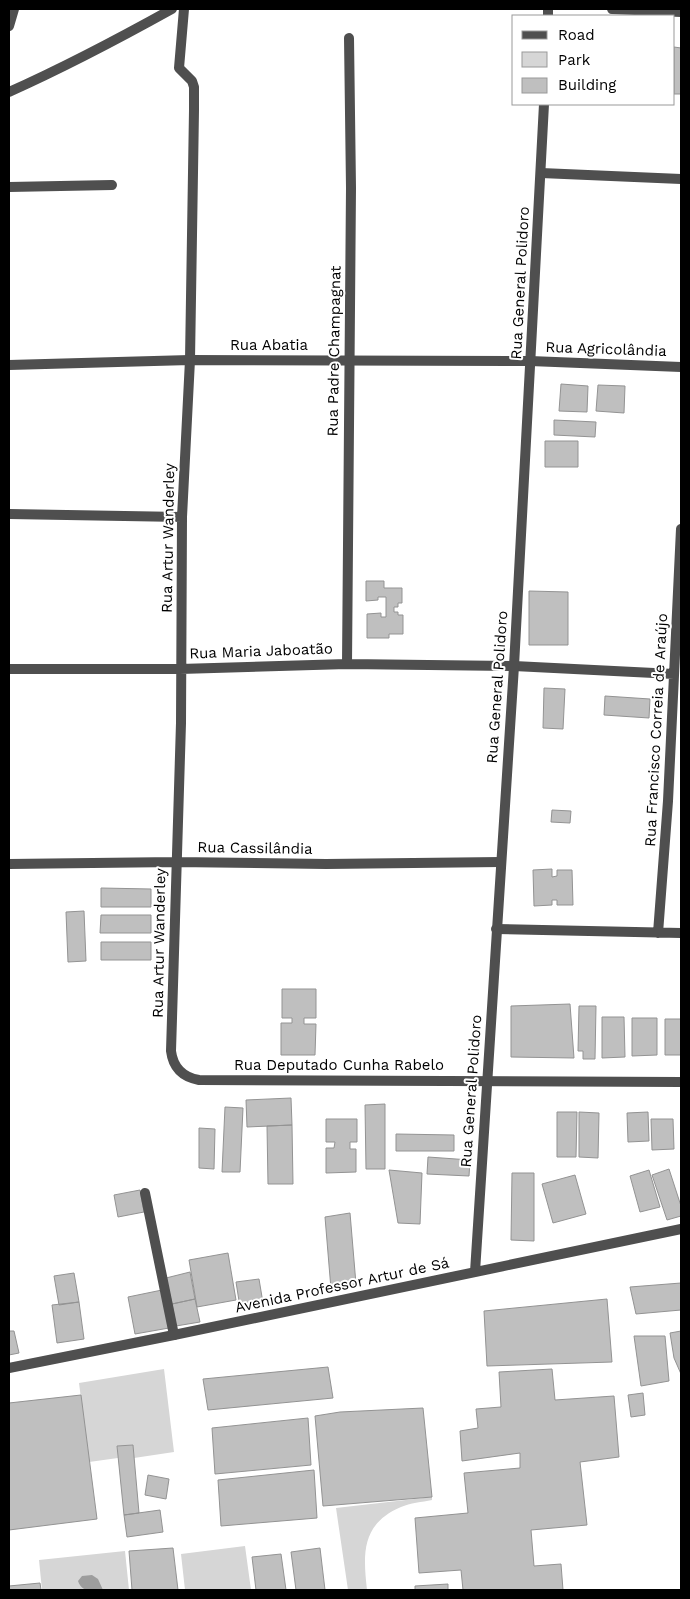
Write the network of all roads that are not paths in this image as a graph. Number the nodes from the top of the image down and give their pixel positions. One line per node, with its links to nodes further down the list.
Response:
1 (14, 9): 6 (street)
2 (172, 9): 8 (street)
3 (184, 9): 14 (street, Rua Artur Wanderley)
4 (612, 9): 5 (street)
5 (681, 12)
6 (9, 26)
7 (349, 38): 15 (street, Rua Padre Champagnat)
8 (9, 92)
9 (544, 105): 10 (street, Rua General Polidoro)
10 (541, 173): 11 (street); 16 (street, Rua General Polidoro)
11 (681, 179)
12 (112, 185): 13 (street)
13 (9, 187)
14 (190, 360): 15 (street, Rua Abatia); 17 (street, Rua Abatia); 20 (street, Rua Artur Wanderley)
15 (349, 360): 16 (street, Rua Abatia); 22 (street, Rua Padre Champagnat)
16 (530, 361): 18 (street, Rua Agricolândia); 23 (street, Rua General Polidoro)
17 (9, 364)
18 (681, 367)
19 (9, 514): 20 (street)
20 (182, 517): 24 (street, Rua Artur Wanderley)
21 (681, 529): 26 (street, Rua Francisco Correia de Araújo)
22 (347, 664): 23 (street, Rua Maria Jaboatão); 24 (street, Rua Maria Jaboatão)
23 (514, 666): 26 (street, Rua Maria Jaboatão); 28 (street, Rua General Polidoro)
24 (180, 668): 25 (street, Rua Maria Jaboatão); 27 (street, Rua Artur Wanderley)
25 (9, 669)
26 (674, 674): 31 (street, Rua Francisco Correia de Araújo)
27 (176, 862): 28 (street, Rua Cassilândia); 29 (street, Rua Cassilândia); 33 (street, Rua Artur Wanderley)
28 (501, 862): 30 (street, Rua General Polidoro)
29 (9, 864)
30 (496, 929): 31 (street); 34 (street, Rua General Polidoro)
31 (658, 932): 32 (street)
32 (681, 933)
33 (179, 1071): 34 (street, Rua Deputado Cunha Rabelo)
34 (488, 1080): 35 (street, Rua Deputado Cunha Rabelo); 38 (street, Rua General Polidoro)
35 (681, 1082)
36 (145, 1193): 39 (street)
37 (681, 1229): 38 (street, Avenida Professor Artur de Sá)
38 (475, 1272): 39 (street, Avenida Professor Artur de Sá)
39 (174, 1336): 40 (street, Avenida Professor Artur de Sá)
40 (9, 1368)

